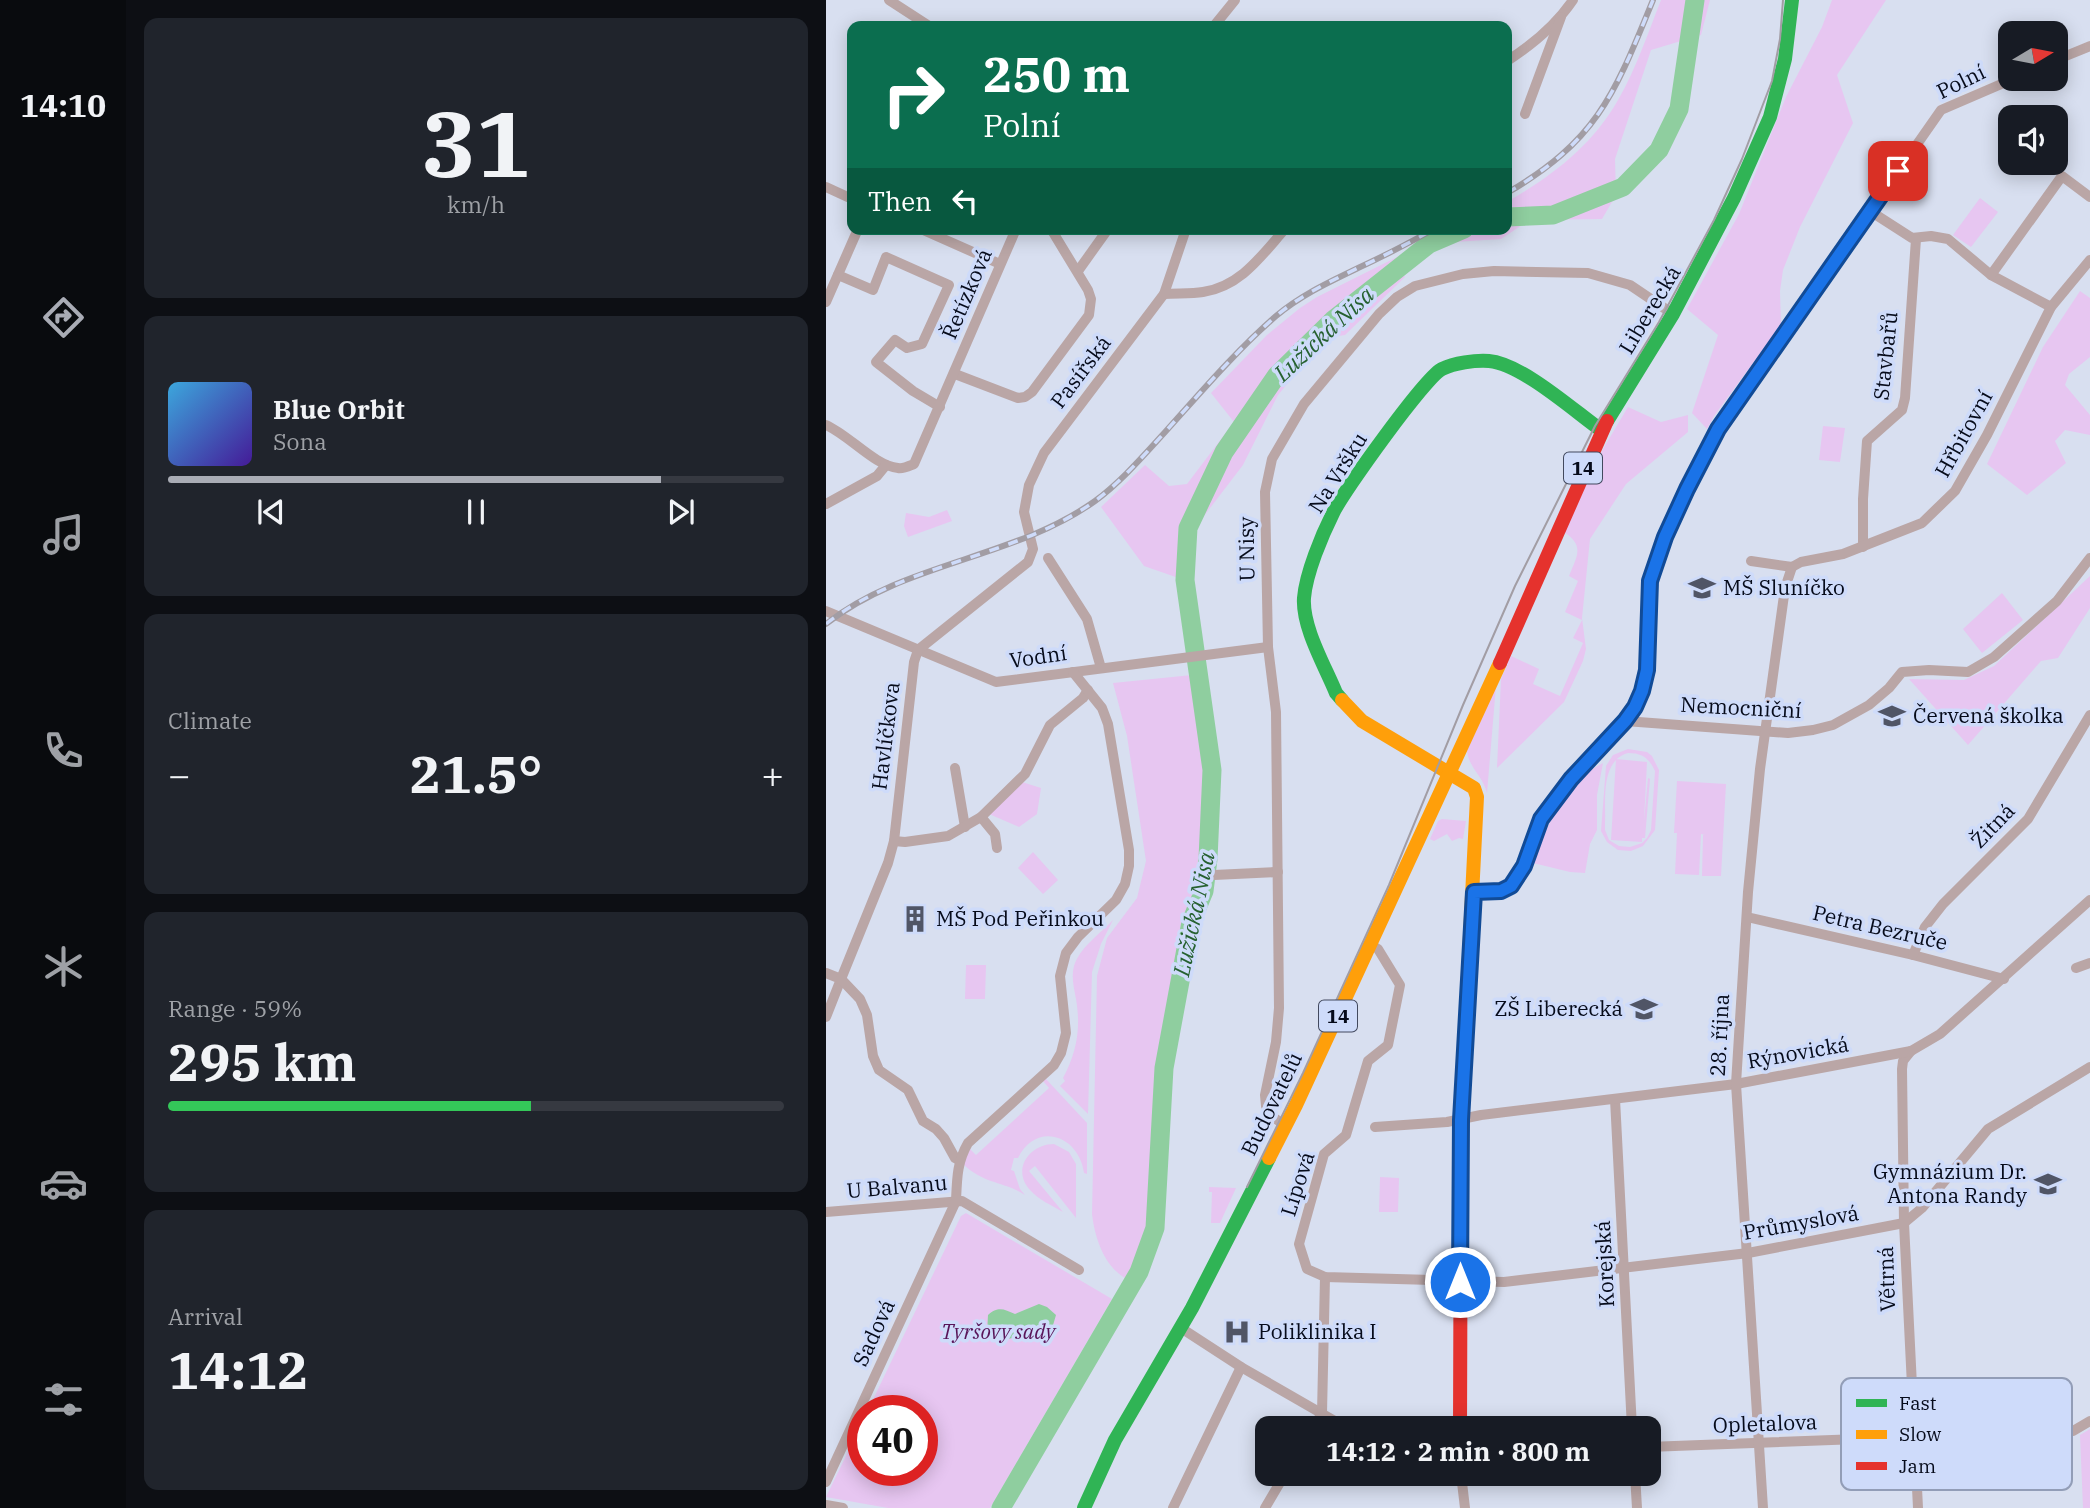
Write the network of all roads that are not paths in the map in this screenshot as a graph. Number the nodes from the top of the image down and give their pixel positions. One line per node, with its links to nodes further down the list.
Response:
1 (889, 0): 6 (street)
2 (1235, 0): 7 (street)
3 (1573, 0): 5 (street)
4 (1792, 0): 33 (main road, Liberecká / 14)
5 (1561, 17): 10 (street); 12 (street)
6 (921, 21)
7 (1218, 21)
8 (2090, 46): 9 (street)
9 (2068, 55)
10 (1512, 58)
11 (1998, 85): 16 (street, Polní)
12 (1525, 114)
13 (826, 187): 14 (street)
14 (847, 197)
15 (2090, 197): 29 (street)
16 (1870, 211): 24 (street); 53 (street, Polní)
17 (855, 235): 28 (street)
18 (935, 235): 26 (street)
19 (1013, 235): 26 (street, Řetízková)
20 (1055, 235): 27 (street)
21 (1104, 235): 27 (street)
22 (1184, 235): 30 (street, Pasířská)
23 (1280, 235): 30 (street)
24 (1916, 239): 29 (street); 40 (street, Stavbařů)
25 (2090, 260): 32 (street, Hřbitovní)
26 (1000, 264): 34 (street, Řetízková)
27 (1078, 271): 34 (street)
28 (838, 275): 31 (street); 35 (street)
29 (1991, 275): 32 (street)
30 (1164, 294): 48 (street, Pasířská)
31 (826, 302)
32 (2051, 307): 40 (street, Hřbitovní)
33 (1674, 314): 37 (main road, Liberecká / 14); 47 (street, U Nisy)
34 (955, 374): 35 (street, Řetízková)
35 (940, 407): 38 (street, Řetízková)
36 (826, 425): 38 (street)
37 (1601, 430): 46 (main road, Liberecká / 14); 58 (main road, Na Vršku)
38 (886, 465): 39 (street)
39 (826, 504)
40 (1863, 547): 44 (street, Hřbitovní)
41 (1048, 558): 49 (street)
42 (2090, 558): 54 (street)
43 (1751, 562): 44 (street, Hřbitovní)
44 (1792, 567): 55 (street, 28. října)
45 (826, 611): 48 (street, Vodní)
46 (1512, 632): 58 (main road, Budovatelů / 14)
47 (1268, 647): 49 (street, Vodní); 63 (street, U Nisy)
48 (918, 650): 50 (street, Vodní); 61 (street, Havlíčkova)
49 (1101, 668): 50 (street, Vodní)
50 (1073, 672): 51 (street)
51 (1088, 690): 59 (street); 83 (street)
52 (2090, 715): 69 (street, Žitná)
53 (1625, 721): 55 (street, Nemocniční); 65 (street, Polní)
54 (1831, 726): 56 (street, Nemocniční); 56 (street)
55 (1765, 731): 56 (street, Nemocniční); 67 (street, 28. října)
56 (1788, 733)
57 (955, 768): 60 (street)
58 (1449, 773): 65 (main road); 68 (main road, Budovatelů / 14)
59 (981, 817): 60 (street); 62 (street)
60 (965, 827): 61 (street)
61 (894, 841): 73 (street, Havlíčkova)
62 (996, 848)
63 (1278, 872): 64 (street); 81 (street, U Nisy)
64 (1214, 875)
65 (1474, 892): 80 (main road)
66 (2090, 900): 74 (street, Rýnovická)
67 (1747, 917): 69 (street, Petra Bezruče); 78 (street, 28. října)
68 (1371, 945): 81 (main road, Budovatelů / 14); 90 (street, Lípová)
69 (1913, 955): 74 (street, Petra Bezruče)
70 (2090, 963): 71 (street)
71 (2076, 968)
72 (826, 973): 73 (street)
73 (841, 979): 75 (street, Havlíčkova); 83 (street)
74 (2004, 979): 76 (street, Rýnovická)
75 (826, 1017)
76 (1911, 1051): 78 (street, Rýnovická); 86 (street, Větrná)
77 (2090, 1067): 86 (street)
78 (1737, 1083): 79 (street, Rýnovická); 87 (street, 28. října)
79 (1615, 1099): 80 (street, Rýnovická); 88 (street, Korejská)
80 (1461, 1120): 82 (street, Rýnovická); 91 (main road)
81 (1286, 1126): 92 (main road, Budovatelů / 14)
82 (1375, 1127)
83 (959, 1160): 84 (street)
84 (956, 1200): 85 (street, U Balvanu); 89 (street, U Balvanu); 105 (street, Sadová)
85 (826, 1212)
86 (1904, 1223): 87 (street, Průmyslová); 94 (street, Větrná)
87 (1748, 1253): 88 (street, Průmyslová); 103 (street, 28. října)
88 (1624, 1268): 91 (street, Průmyslová); 99 (street, Korejská)
89 (1079, 1270)
90 (1325, 1277): 91 (street); 95 (street)
91 (1460, 1282): 98 (main road)
92 (1181, 1328): 93 (street); 112 (main road, Budovatelů / 14)
93 (1241, 1367): 95 (street); 113 (street)
94 (1910, 1378)
95 (1322, 1413): 96 (street); 97 (street)
96 (1320, 1416)
97 (1327, 1416)
98 (1460, 1416)
99 (1631, 1416)
100 (2090, 1421): 101 (street, Opletalova)
101 (2072, 1431)
102 (1841, 1440): 103 (street, Opletalova)
103 (1758, 1443): 104 (street, Opletalova); 117 (street, 28. října)
104 (1661, 1447)
105 (826, 1482)
106 (1278, 1486): 114 (street)
107 (1462, 1486): 115 (street)
108 (1636, 1486): 116 (street)
109 (1917, 1490): 118 (street, Větrná)
110 (826, 1505): 111 (street)
111 (844, 1508)
112 (1084, 1508)
113 (1173, 1508)
114 (1265, 1508)
115 (1465, 1508)
116 (1637, 1508)
117 (1763, 1508)
118 (1918, 1508)

